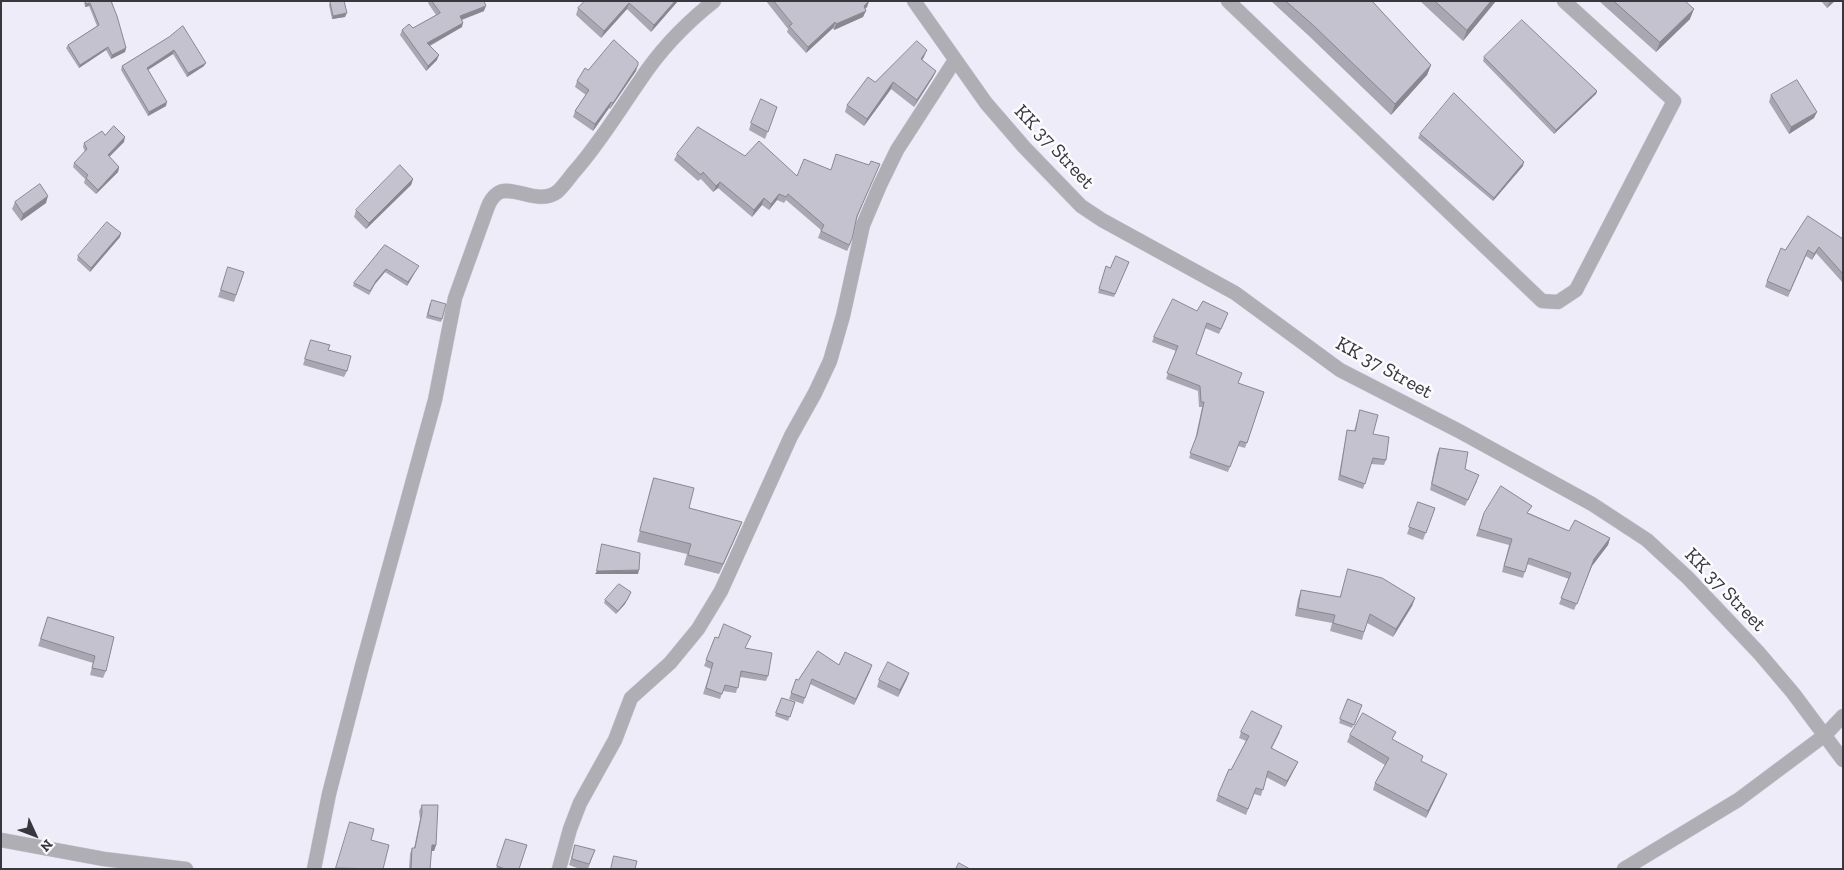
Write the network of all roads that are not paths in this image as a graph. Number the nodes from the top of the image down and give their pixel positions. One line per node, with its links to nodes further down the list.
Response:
1 (714, 1): 13 (street)
2 (914, 1): 5 (street, KK 37 Street)
3 (1228, 1): 4 (street)
4 (1564, 1)
5 (955, 60): 7 (street, KK 37 Street); 14 (street)
6 (1843, 716): 7 (street)
7 (1825, 735): 8 (street, KK 37 Street); 15 (street)
8 (1843, 760)
9 (1, 840): 10 (street)
10 (104, 859): 11 (street); 12 (street)
11 (93, 869)
12 (186, 869)
13 (314, 869)
14 (559, 869)
15 (1624, 869)

